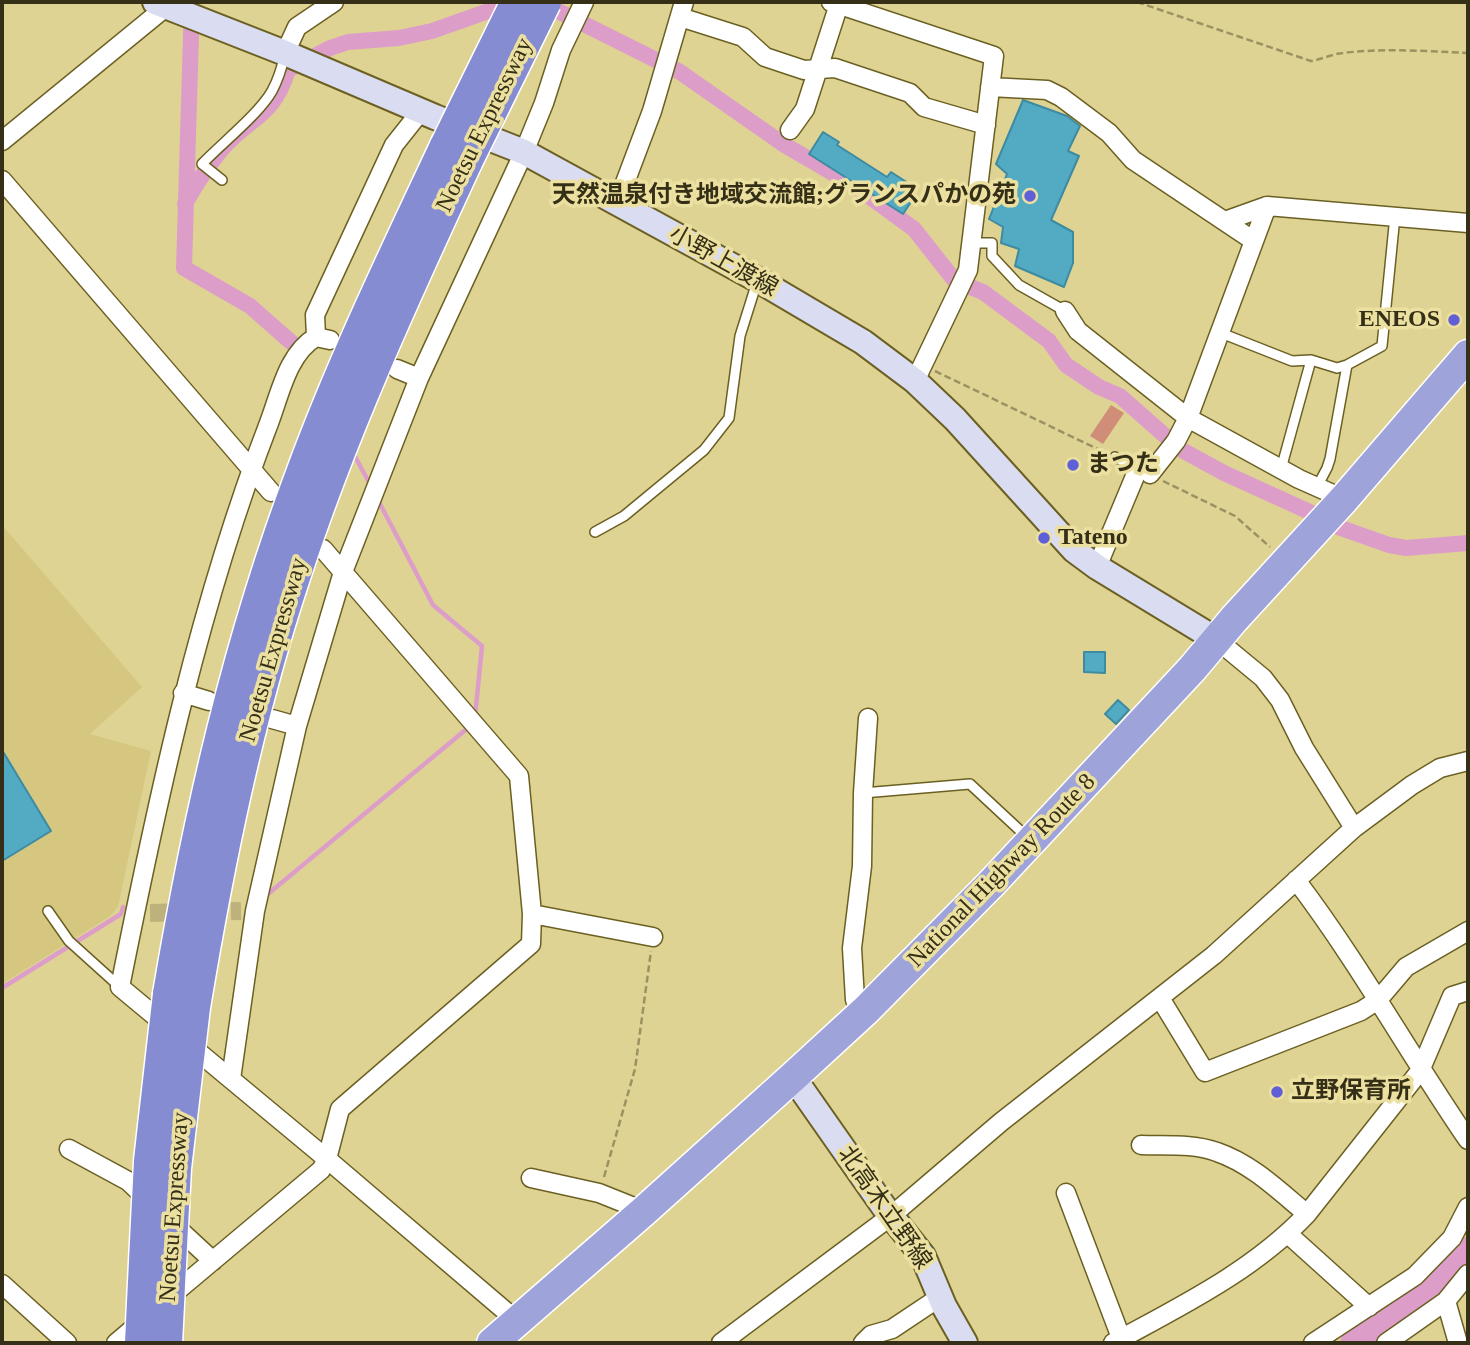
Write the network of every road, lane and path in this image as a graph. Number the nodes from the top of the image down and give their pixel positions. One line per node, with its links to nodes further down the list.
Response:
1 (334, 2): 9 (street)
2 (517, 2): 18 (highway, Noetsu Expressway, bridge)
3 (545, 2): 18 (highway, Noetsu Expressway, bridge)
4 (584, 2): 17 (street)
5 (1137, 2): 10 (path)
6 (835, 3): 11 (street); 12 (street)
7 (178, 10): 9 (main road, 小野上渡線); 16 (street)
8 (682, 10): 11 (street); 21 (street)
9 (285, 52): 13 (main road, 小野上渡線); 20 (lane)
10 (1468, 53)
11 (818, 69): 14 (street); 15 (street)
12 (990, 87): 14 (street); 24 (street)
13 (421, 111): 17 (main road, 小野上渡線); 40 (street)
14 (986, 125): 27 (street)
15 (790, 130)
16 (2, 141)
17 (524, 152): 21 (main road, 小野上渡線); 36 (street)
18 (456, 153): 69 (highway, Noetsu Expressway)
19 (2, 180): 40 (street)
20 (222, 180)
21 (617, 204): 28 (main road, 小野上渡線)
22 (1267, 206): 23 (street); 24 (street); 26 (street)
23 (1395, 216): 25 (street); 33 (lane)
24 (1225, 221): 26 (street)
25 (1468, 223)
26 (1254, 241): 30 (street)
27 (971, 243): 29 (lane); 35 (street)
28 (758, 280): 35 (main road, 小野上渡線); 45 (lane)
29 (1065, 311): 37 (street)
30 (1221, 333): 32 (lane); 37 (street)
31 (1468, 355): 44 (highway, National Highway Route 8)
32 (1311, 360): 33 (lane); 39 (lane)
33 (1347, 365): 42 (lane)
34 (397, 369): 36 (street)
35 (919, 373): 38 (path); 48 (main road, 小野上渡線)
36 (419, 377): 49 (street)
37 (1188, 418): 39 (street); 41 (street)
38 (1115, 457): 41 (lane)
39 (1281, 469): 42 (street)
40 (251, 470): 43 (street); 51 (street)
41 (1144, 472): 47 (path); 48 (street)
42 (1317, 487): 44 (street)
43 (271, 492)
44 (1344, 499): 47 (highway, National Highway Route 8)
45 (595, 532)
46 (323, 549): 49 (street)
47 (1286, 561): 50 (highway, National Highway Route 8)
48 (1097, 567): 50 (main road, 小野上渡線)
49 (343, 572): 55 (street); 62 (street)
50 (1217, 640): 58 (street); 59 (highway, National Highway Route 8)
51 (183, 693): 52 (street); 65 (street)
52 (209, 701)
53 (868, 718): 57 (street)
54 (272, 719): 55 (street)
55 (297, 726): 73 (street)
56 (1468, 761): 58 (street)
57 (863, 793): 59 (lane); 70 (street)
58 (1354, 828): 60 (street)
59 (1031, 842): 70 (highway, National Highway Route 8)
60 (1296, 880): 67 (street); 68 (street)
61 (48, 911): 65 (lane)
62 (532, 914): 64 (street); 77 (street)
63 (1468, 931): 68 (street)
64 (653, 937): 79 (path)
65 (120, 987): 73 (street)
66 (1468, 991): 71 (street)
67 (1160, 998): 68 (street); 84 (street)
68 (1378, 1000): 71 (street)
69 (181, 1001): 96 (highway, Noetsu Expressway, bridge); 97 (highway, Noetsu Expressway, bridge)
70 (866, 1010): 72 (highway, National Highway Route 8)
71 (1420, 1071): 74 (street); 83 (street)
72 (793, 1077): 82 (highway, National Highway Route 8); 84 (main road, 北高木立野線)
73 (231, 1079): 77 (street)
74 (1468, 1140)
75 (1141, 1146): 83 (street)
76 (69, 1149): 86 (street)
77 (327, 1159): 86 (street); 92 (street)
78 (531, 1178): 79 (street)
79 (599, 1193): 82 (street)
80 (1066, 1193): 93 (street)
81 (1468, 1207): 91 (street)
82 (645, 1211): 92 (highway, National Highway Route 8)
83 (1307, 1214): 85 (street)
84 (891, 1216): 89 (main road, 北高木立野線); 99 (street)
85 (1288, 1234): 91 (street); 93 (street)
86 (213, 1261): 95 (street)
87 (1468, 1274): 90 (street)
88 (2, 1284): 94 (street)
89 (940, 1297): 100 (street); 101 (main road, 北高木立野線)
90 (1446, 1301): 103 (street); 104 (street)
91 (1369, 1307): 102 (street)
92 (517, 1321): 98 (highway, National Highway Route 8)
93 (1119, 1342)
94 (67, 1343)
95 (116, 1343)
96 (141, 1343)
97 (166, 1343)
98 (492, 1343)
99 (721, 1343)
100 (863, 1343)
101 (965, 1343)
102 (1314, 1343)
103 (1386, 1343)
104 (1458, 1343)

